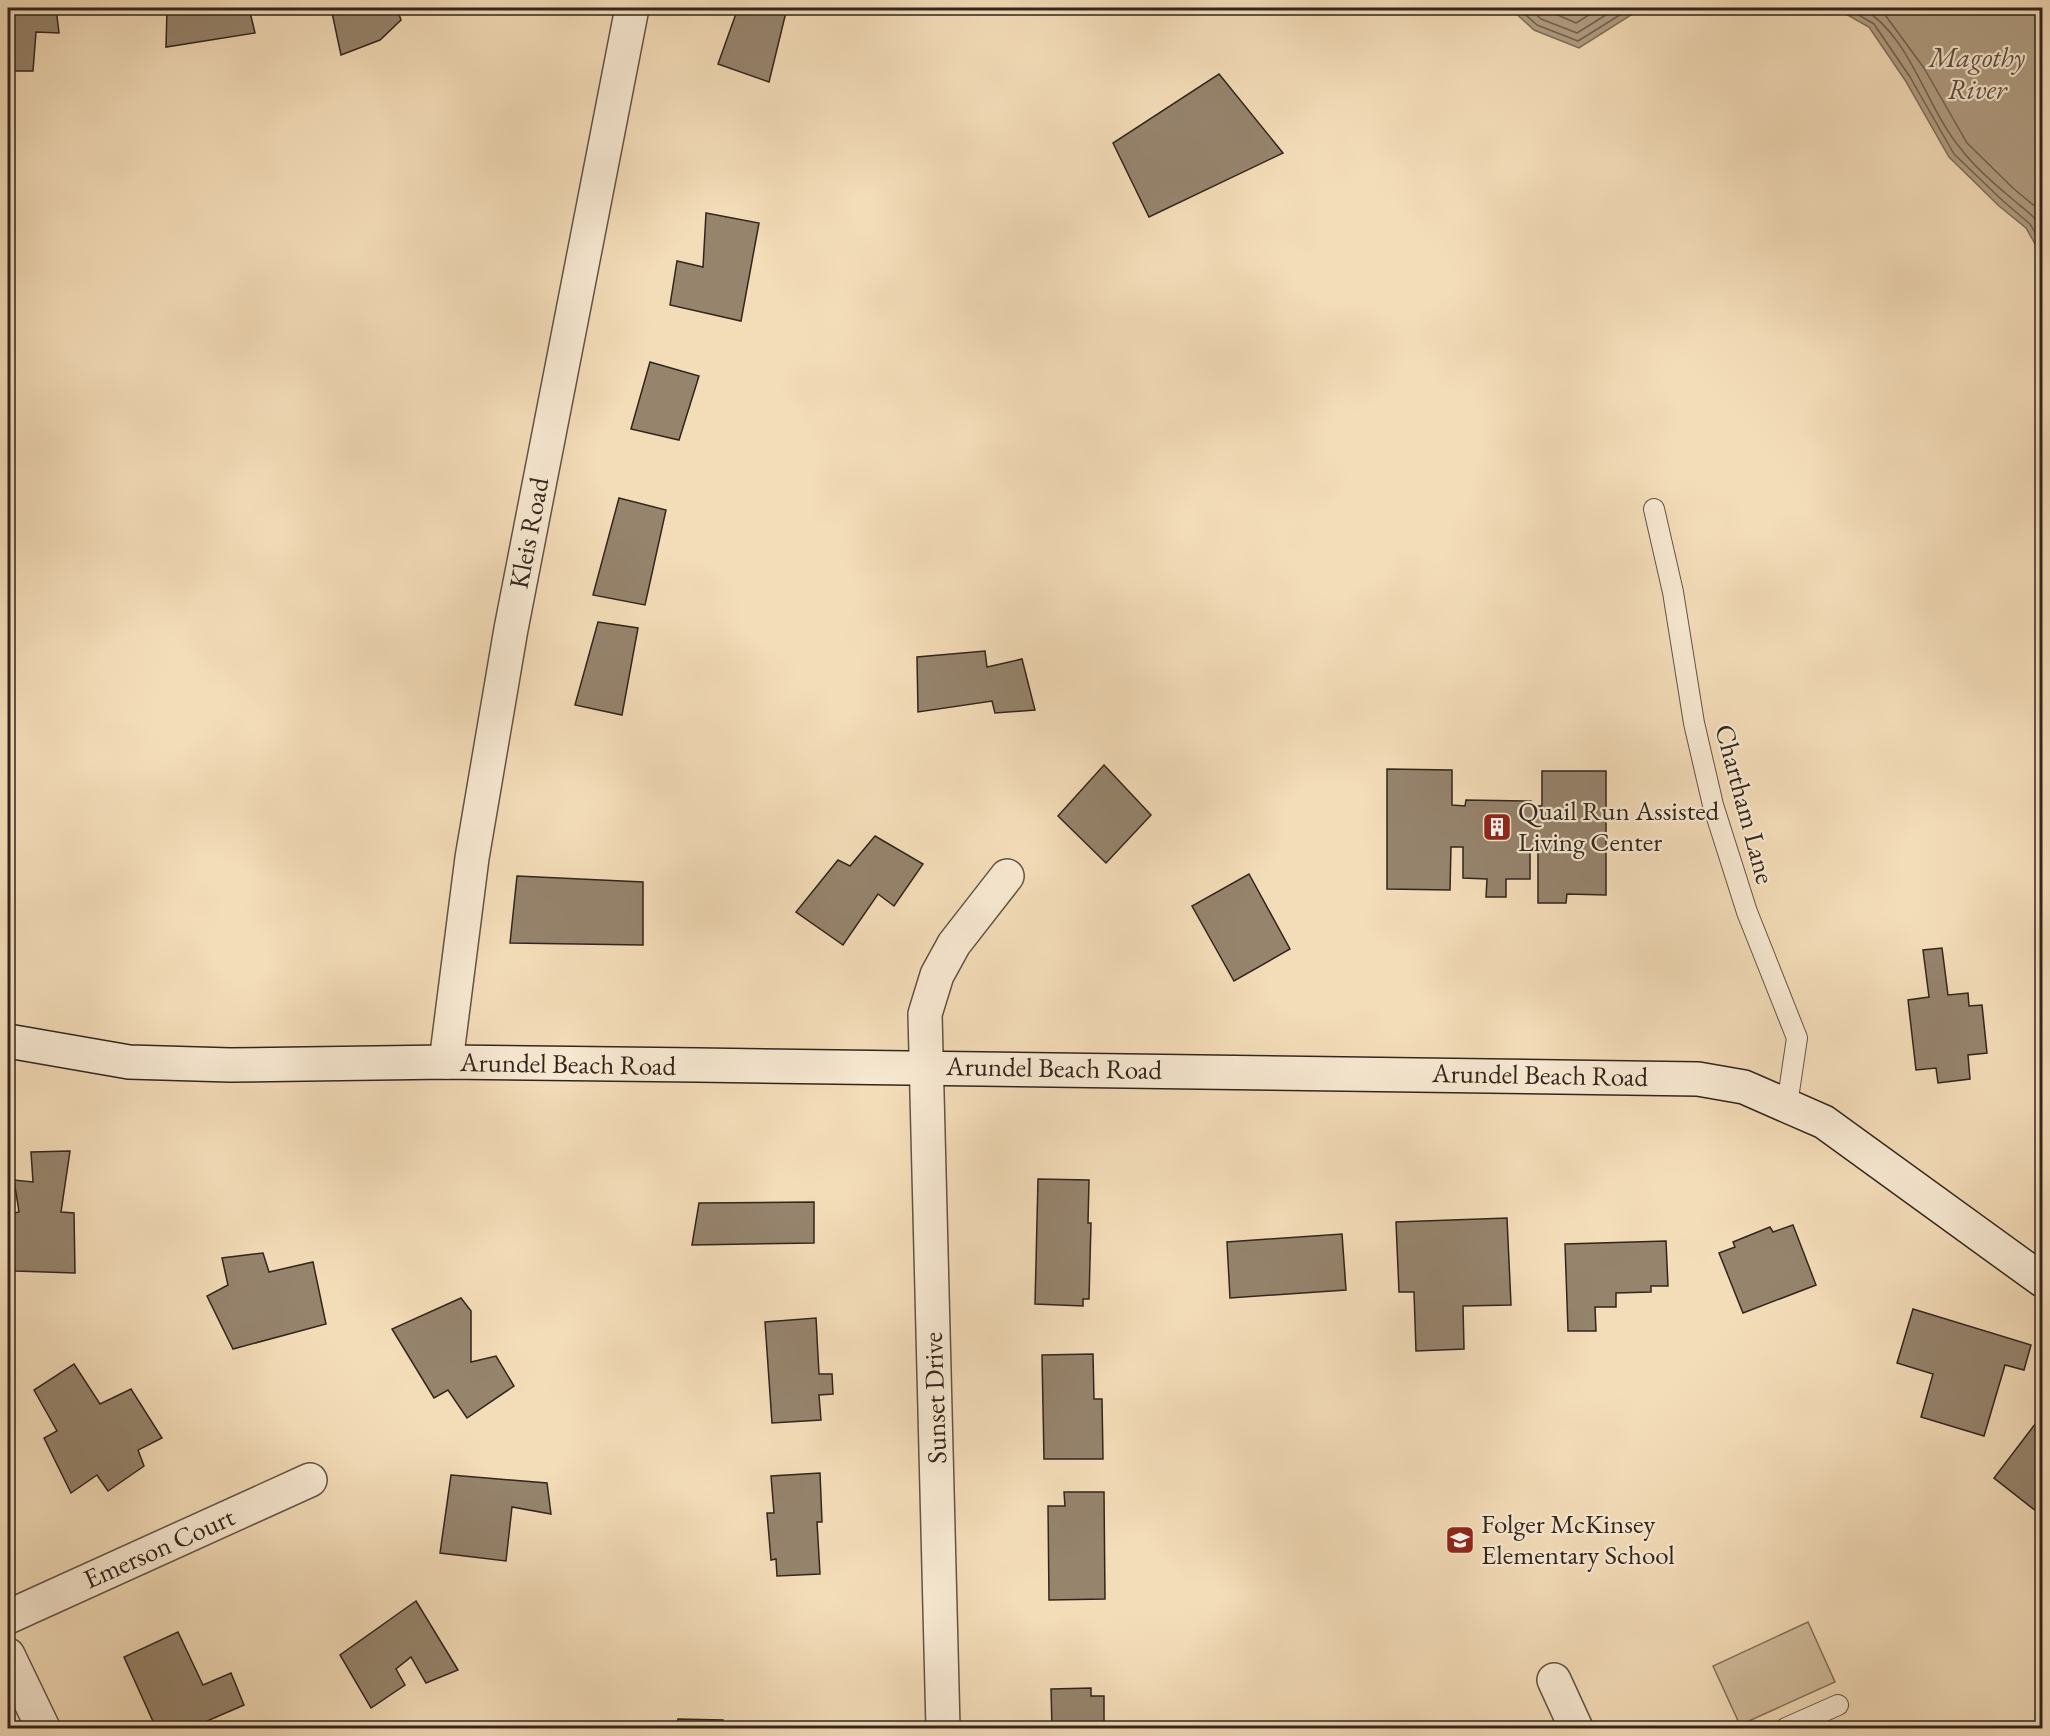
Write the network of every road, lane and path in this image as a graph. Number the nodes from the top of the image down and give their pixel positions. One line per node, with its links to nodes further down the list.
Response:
1 (632, 8): 5 (street, Kleis Road)
2 (1654, 509): 7 (lane, Chartham Lane)
3 (1007, 876): 6 (street, Sunset Drive)
4 (8, 1041): 5 (street, Arundel Beach Road)
5 (446, 1062): 6 (street, Arundel Beach Road)
6 (926, 1067): 7 (street, Arundel Beach Road); 15 (street, Sunset Drive)
7 (1787, 1105): 8 (street, Arundel Beach Road)
8 (2043, 1280)
9 (310, 1480): 10 (street, Emerson Court)
10 (8, 1617)
11 (8, 1655): 14 (street)
12 (1554, 1680): 16 (street)
13 (1838, 1705): 17 (lane)
14 (44, 1728)
15 (943, 1728)
16 (1576, 1728)
17 (1786, 1728)

